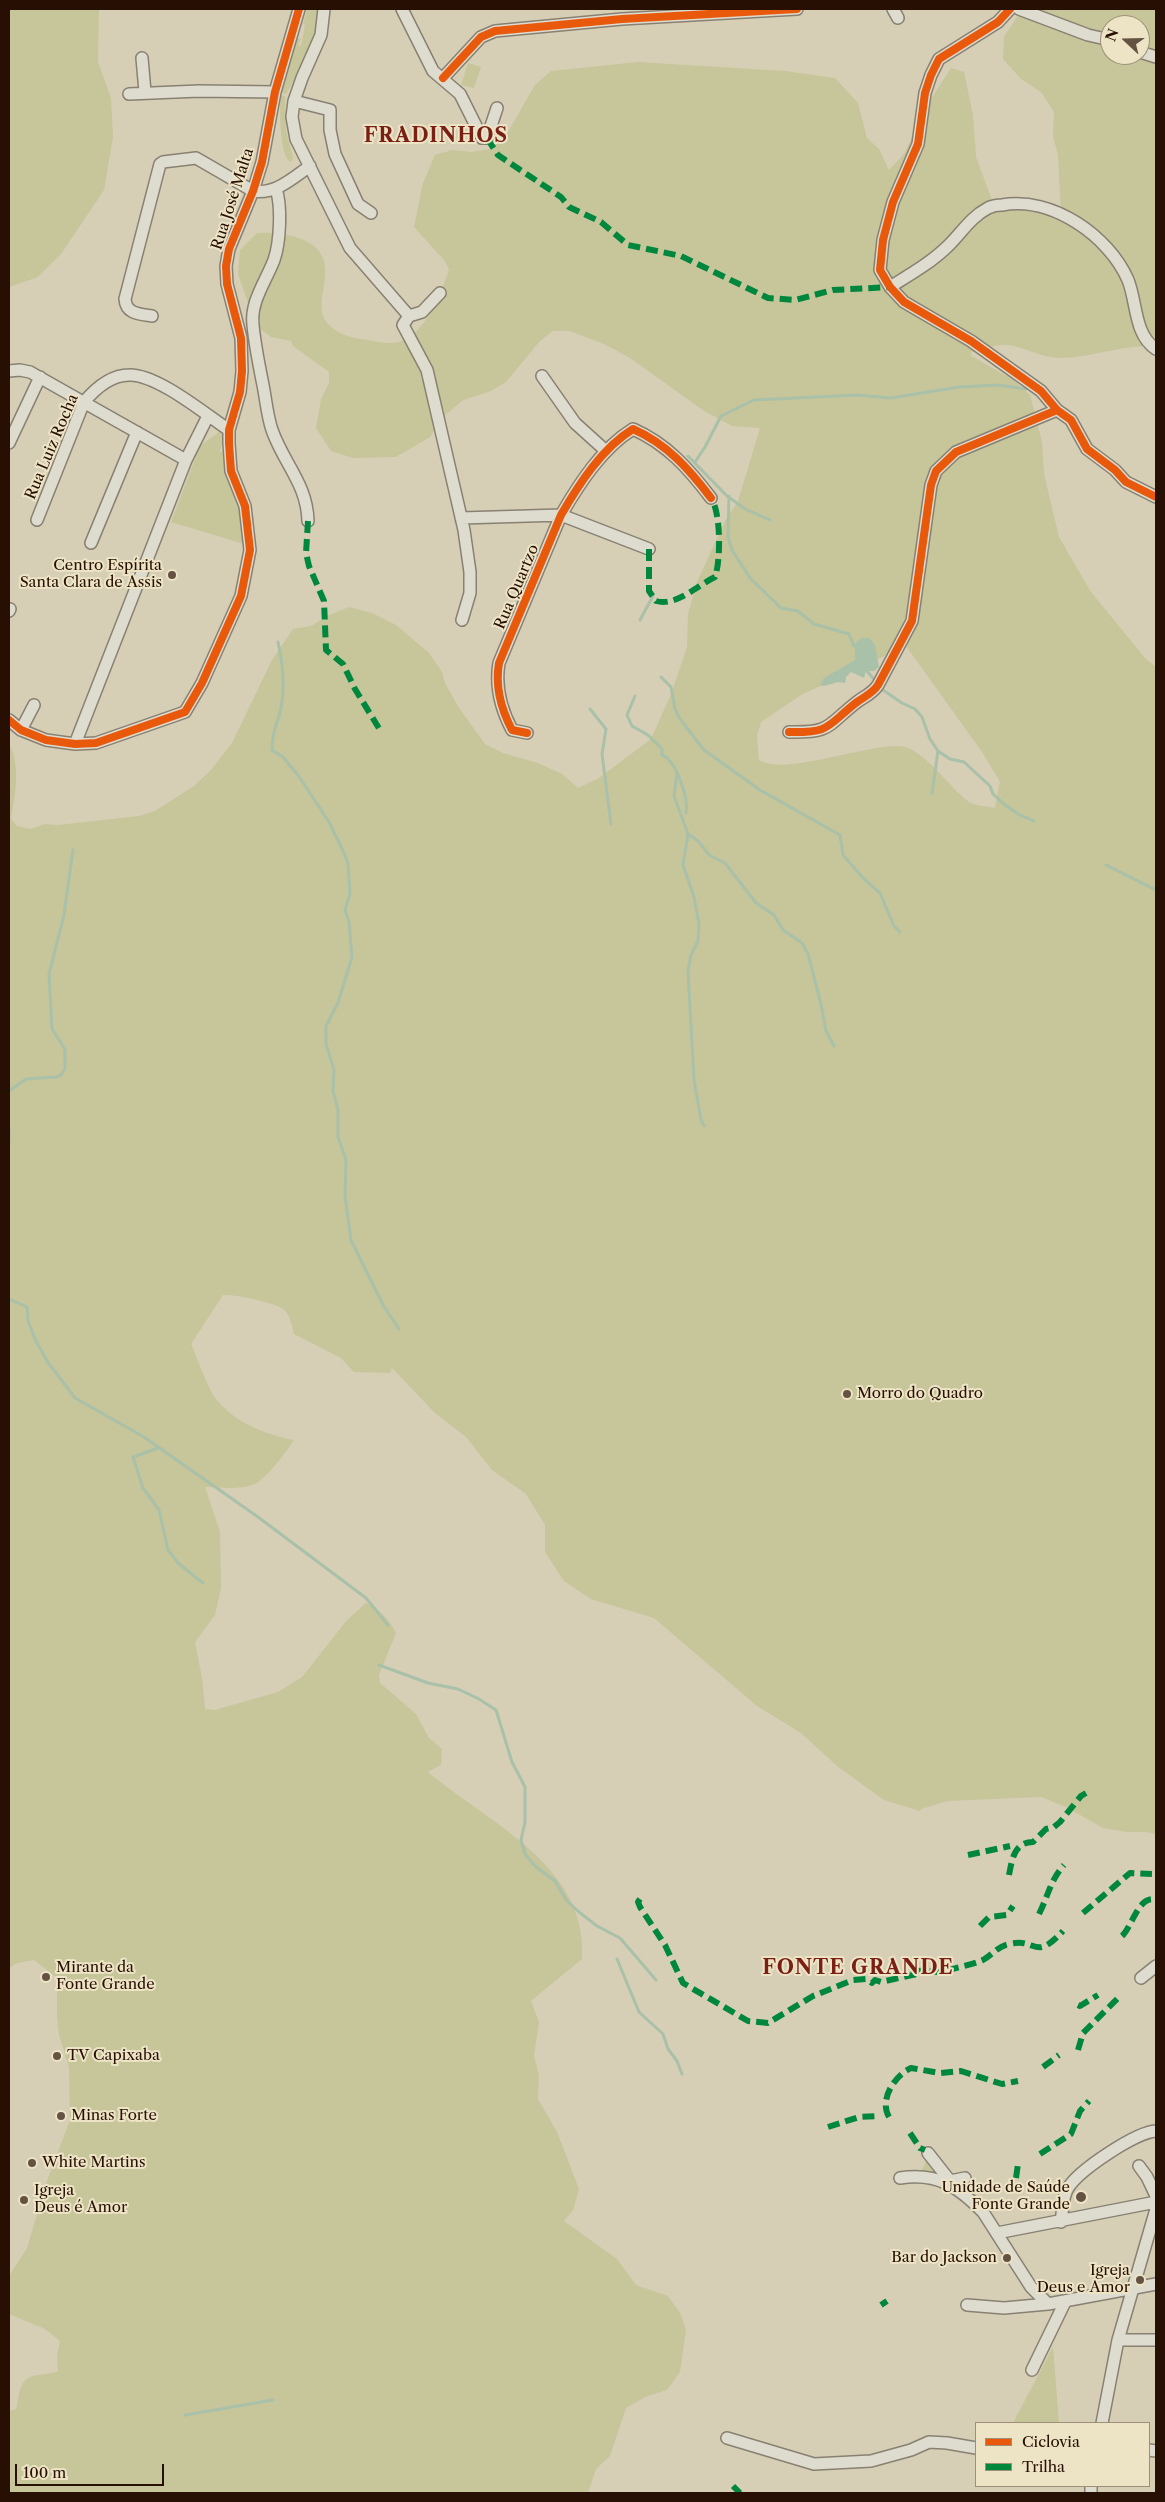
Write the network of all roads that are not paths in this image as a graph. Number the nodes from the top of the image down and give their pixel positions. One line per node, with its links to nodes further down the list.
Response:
1 (299, 9): 11 (street, Rua José Malta)
2 (324, 9): 13 (street)
3 (402, 9): 9 (street)
4 (797, 9): 9 (street)
5 (1010, 9): 19 (street)
6 (1019, 9): 7 (street)
7 (1100, 38)
8 (142, 58): 10 (street)
9 (443, 78): 14 (street)
10 (145, 92): 11 (street); 12 (street)
11 (275, 92): 17 (street, Rua José Malta)
12 (129, 94)
13 (294, 101): 15 (street); 18 (street)
14 (497, 108)
15 (310, 166): 16 (street, Rua José Malta); 22 (street)
16 (276, 189): 17 (street, Rua José Malta); 40 (street)
17 (253, 191): 21 (street); 30 (street, Rua José Malta)
18 (371, 213)
19 (890, 287): 23 (street); 28 (street)
20 (440, 293): 22 (street)
21 (152, 316)
22 (409, 316): 38 (street)
23 (1156, 349)
24 (9, 371): 25 (street)
25 (35, 375): 27 (street); 32 (street)
26 (542, 376): 33 (street)
27 (84, 402): 29 (street, Rua Luiz Rocha); 31 (street); 39 (street, Rua Luiz Rocha)
28 (1057, 410): 36 (street); 47 (street)
29 (208, 416): 30 (street, Rua Luiz Rocha); 34 (street)
30 (229, 430): 49 (street, Rua José Malta)
31 (137, 432): 34 (street); 41 (street)
32 (9, 443)
33 (606, 451): 35 (street, Rua Quartzo); 37 (street, Rua Quartzo)
34 (186, 460): 49 (street)
35 (711, 498)
36 (1156, 498)
37 (562, 515): 38 (street); 42 (street); 48 (street, Rua Quartzo)
38 (461, 518): 43 (street)
39 (37, 520)
40 (308, 521)
41 (91, 544)
42 (649, 549)
43 (462, 620)
44 (34, 704): 46 (street)
45 (9, 720): 46 (street, Rua José Malta)
46 (21, 730): 49 (street, Rua José Malta)
47 (789, 732)
48 (527, 734)
49 (75, 744)
50 (1156, 1966): 51 (street)
51 (1141, 1978)
52 (1156, 2131): 63 (street)
53 (928, 2153): 59 (street)
54 (1139, 2166): 56 (street)
55 (1156, 2169): 56 (street)
56 (1147, 2177): 60 (street)
57 (900, 2178): 59 (street)
58 (965, 2178): 59 (street)
59 (952, 2183): 64 (street)
60 (1156, 2196)
61 (1156, 2202): 63 (street)
62 (1156, 2209): 66 (street)
63 (1061, 2222): 64 (street)
64 (997, 2234): 68 (street)
65 (1156, 2284): 66 (street)
66 (1132, 2287): 67 (street); 70 (street)
67 (1065, 2302): 68 (street); 72 (street)
68 (1048, 2304): 69 (street)
69 (967, 2305)
70 (1118, 2340): 71 (street); 73 (street)
71 (1156, 2340)
72 (1032, 2370)
73 (1102, 2422)
74 (727, 2438): 75 (street)
75 (975, 2448)

